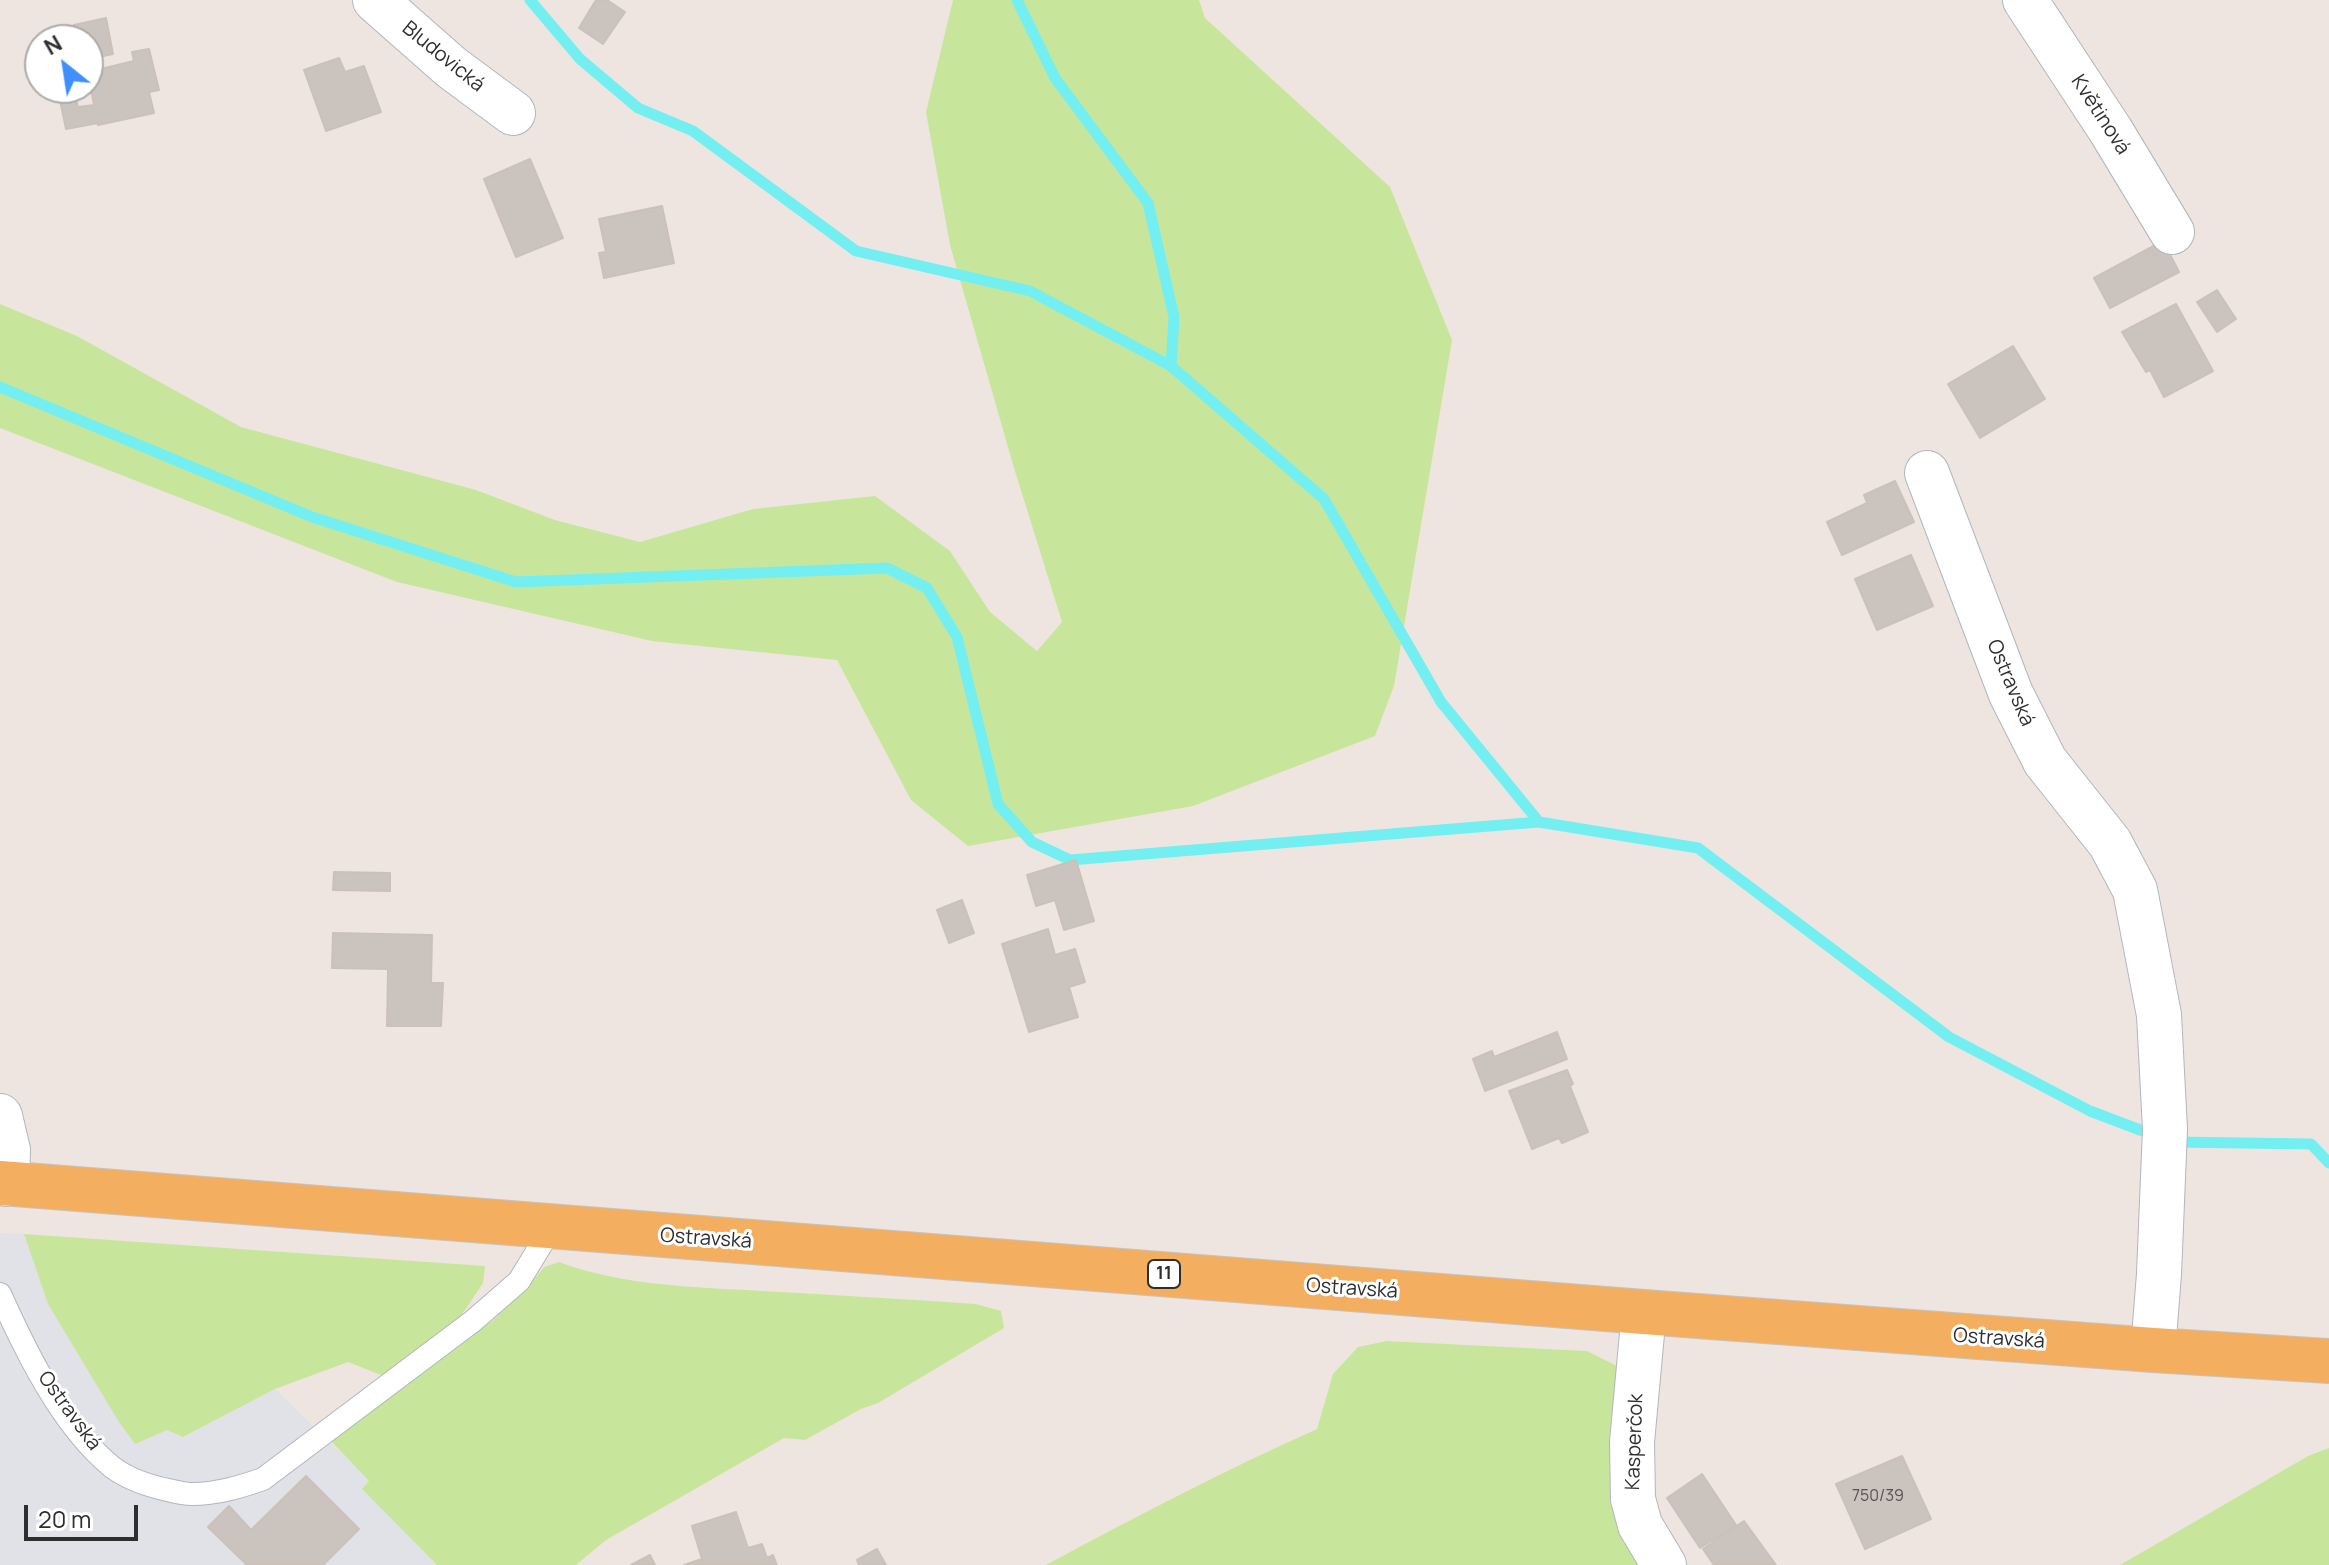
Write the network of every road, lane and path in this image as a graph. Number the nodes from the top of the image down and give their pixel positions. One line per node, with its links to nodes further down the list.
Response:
1 (375, 0): 3 (street, Bludovická)
2 (2025, 0): 4 (street, Květinová)
3 (513, 113)
4 (2172, 232)
5 (1927, 473): 11 (street, Ostravská)
6 (0, 1116): 7 (street, Ostravská)
7 (3, 1184): 8 (main road, Ostravská / 11)
8 (552, 1227): 9 (lane, Ostravská); 10 (main road, Ostravská / 11)
9 (0, 1294)
10 (1644, 1312): 11 (main road, Ostravská / 11); 13 (street, Kasperčok)
11 (2153, 1350): 12 (main road, Ostravská / 11)
12 (2329, 1361)
13 (1664, 1565)

